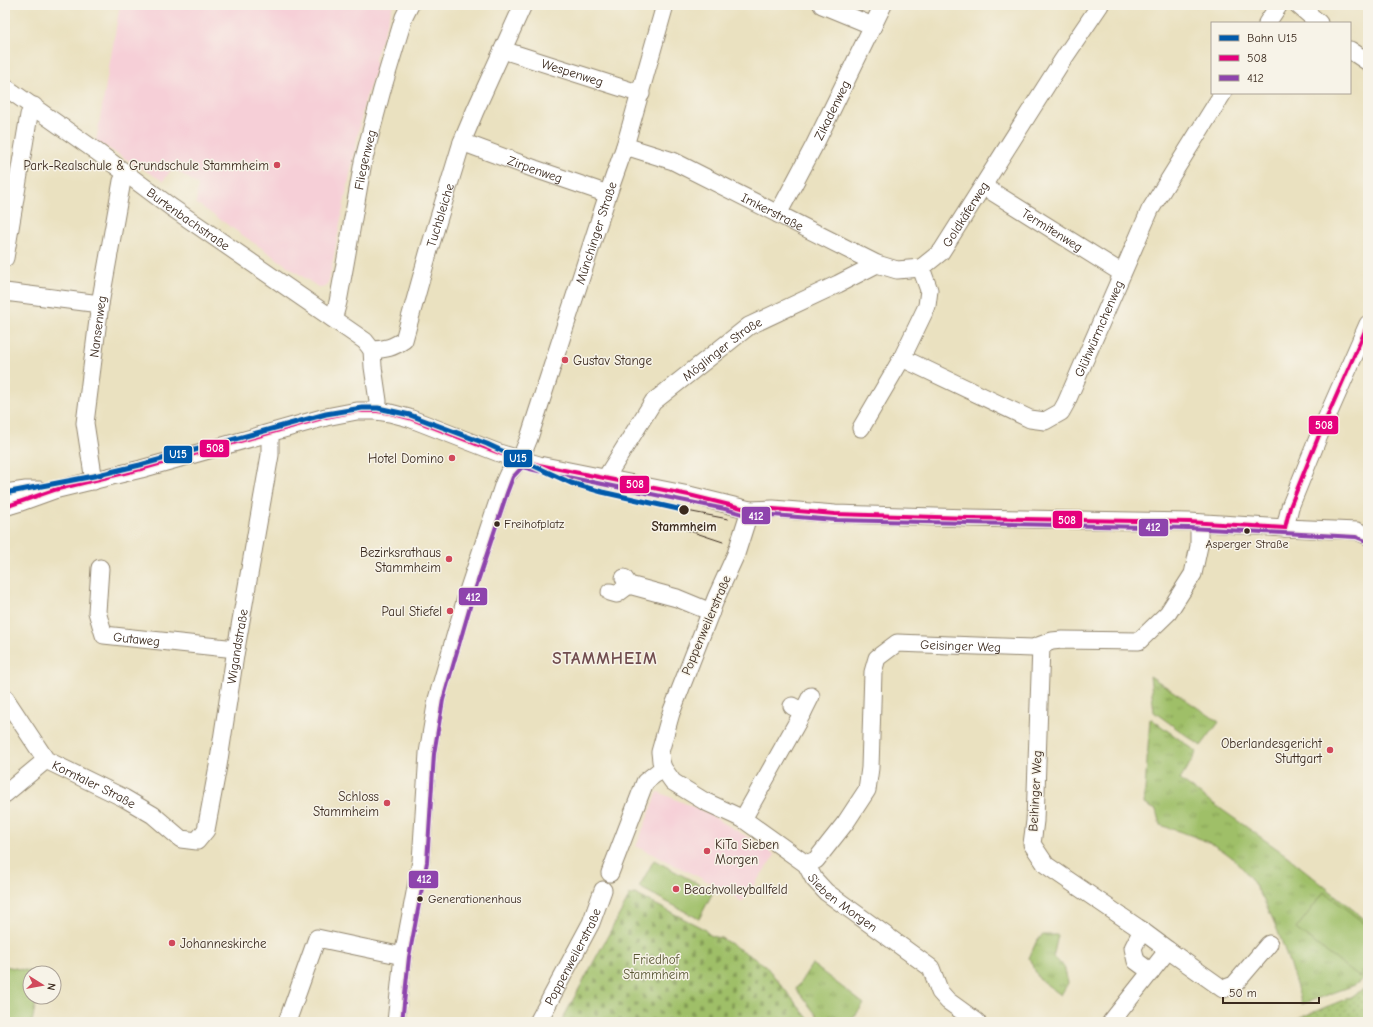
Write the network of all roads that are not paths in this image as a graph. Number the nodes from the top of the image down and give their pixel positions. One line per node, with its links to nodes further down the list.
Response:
1 (410, 5): 31 (street, Fliegenweg)
2 (523, 5): 12 (street, Tuchbleiche)
3 (665, 5): 16 (street, Münchinger Straße)
4 (822, 5): 11 (street)
5 (883, 5): 11 (street, Zikadenweg)
6 (1100, 5): 22 (street, Goldkäferweg)
7 (1279, 5): 9 (street)
8 (1298, 5): 10 (street)
9 (1268, 22)
10 (1318, 22)
11 (873, 26): 24 (street, Zikadenweg)
12 (504, 50): 16 (street, Wespenweg); 19 (street, Tuchbleiche)
13 (1351, 51): 14 (street)
14 (1368, 62)
15 (5, 87): 18 (street, Burtenbachstraße)
16 (641, 94): 20 (street, Münchinger Straße)
17 (1222, 94): 28 (street, Glühwürmchenweg)
18 (34, 106): 21 (street, Burtenbachstraße); 25 (street)
19 (462, 142): 23 (street, Zirpenweg); 33 (street, Tuchbleiche)
20 (625, 146): 23 (street, Münchinger Straße); 24 (street, Imkerstraße)
21 (127, 174): 30 (street, Nansenweg); 31 (street, Burtenbachstraße)
22 (983, 186): 27 (street, Goldkäferweg); 28 (street, Termitenweg)
23 (608, 194): 38 (street, Münchinger Straße)
24 (778, 214): 26 (street, Imkerstraße)
25 (5, 258)
26 (877, 264): 27 (street, Imkerstraße); 39 (street, Möglinger Straße)
27 (921, 268): 34 (street)
28 (1122, 273): 34 (street, Glühwürmchenweg)
29 (5, 292): 30 (street)
30 (100, 304): 40 (street, Nansenweg)
31 (332, 318): 33 (street, Burtenbachstraße)
32 (1368, 324): 46 (street)
33 (372, 350): 35 (street)
34 (902, 358): 36 (street)
35 (377, 411): 37 (street); 38 (street)
36 (861, 428)
37 (270, 433): 40 (street); 52 (street, Wigandstraße)
38 (520, 460): 39 (street); 66 (street, Münchinger Straße)
39 (605, 479): 44 (street)
40 (94, 481): 41 (street)
41 (54, 490): 42 (street); 43 (street)
42 (5, 493)
43 (5, 507)
44 (750, 510): 45 (street); 50 (street, Poppenweilerstraße)
45 (1200, 523): 46 (street); 51 (street, Geisinger Weg)
46 (1285, 528): 47 (street)
47 (1368, 536)
48 (100, 568): 52 (street, Gutaweg)
49 (610, 592): 50 (street)
50 (711, 612): 56 (street, Poppenweilerstraße)
51 (1041, 646): 60 (street, Geisinger Weg); 63 (street, Beihinger Weg)
52 (236, 649): 59 (street, Wigandstraße)
53 (811, 696): 58 (street)
54 (5, 698): 55 (street, Korntaler Straße)
55 (46, 760): 57 (street); 59 (street, Korntaler Straße)
56 (663, 768): 58 (street, Sieben Morgen); 61 (street)
57 (5, 794)
58 (743, 819): 60 (street, Sieben Morgen)
59 (181, 839)
60 (806, 864): 71 (street, Sieben Morgen)
61 (610, 873)
62 (603, 890): 70 (street, Poppenweilerstraße)
63 (1142, 930): 65 (street); 67 (street)
64 (1269, 944): 65 (street)
65 (1168, 950): 67 (street)
66 (403, 956): 68 (street); 69 (street, Münchinger Straße)
67 (1151, 972): 72 (street)
68 (287, 1022)
69 (396, 1022)
70 (538, 1022)
71 (977, 1022)
72 (1111, 1022)

